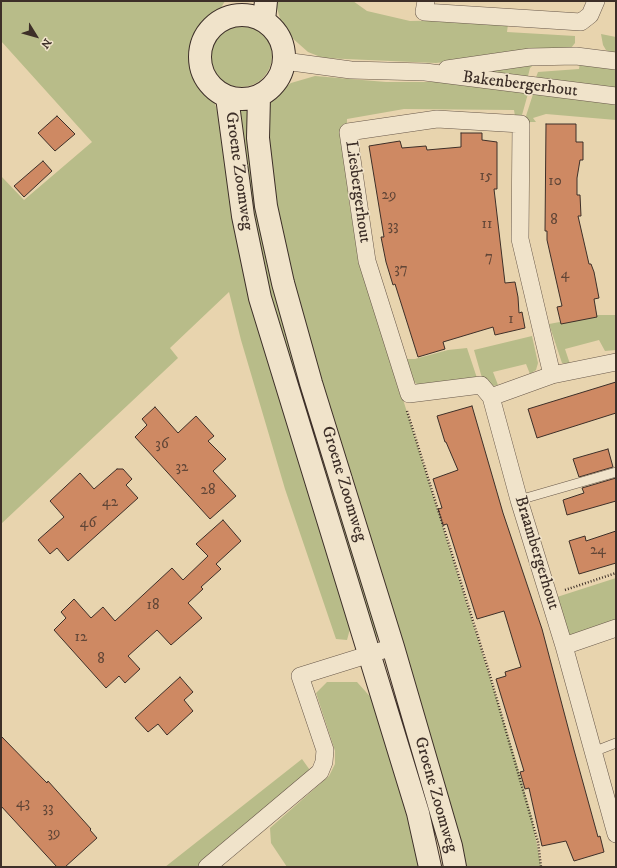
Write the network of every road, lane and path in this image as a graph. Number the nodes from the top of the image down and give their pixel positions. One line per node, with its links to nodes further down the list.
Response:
1 (426, 1): 2 (street)
2 (596, 1)
3 (236, 8): 4 (main road); 10 (main road)
4 (265, 10): 5 (main road)
5 (284, 61): 7 (street, Bakenbergerhout); 8 (main road)
6 (616, 61): 7 (street, Bakenbergerhout)
7 (425, 72): 9 (street, Bakenbergerhout)
8 (259, 96): 10 (main road); 21 (main road, Groene Zoomweg)
9 (616, 96)
10 (227, 97): 22 (main road, Groene Zoomweg)
11 (616, 362): 12 (street)
12 (552, 375): 13 (street, Liesbergerhout); 14 (street)
13 (409, 394): 14 (street); 29 (path)
14 (491, 397): 16 (street, Braambergerhout)
15 (616, 472): 16 (lane)
16 (519, 500): 18 (street, Braambergerhout)
17 (616, 574): 18 (path)
18 (549, 596): 20 (street, Braambergerhout)
19 (616, 628): 20 (street)
20 (564, 646): 24 (street, Braambergerhout)
21 (393, 647): 22 (street); 28 (main road, Groene Zoomweg)
22 (369, 654): 26 (street); 27 (main road, Groene Zoomweg)
23 (616, 743): 24 (lane)
24 (593, 752): 25 (street, Braambergerhout)
25 (616, 834)
26 (207, 867)
27 (430, 867)
28 (455, 867)
29 (541, 867)

